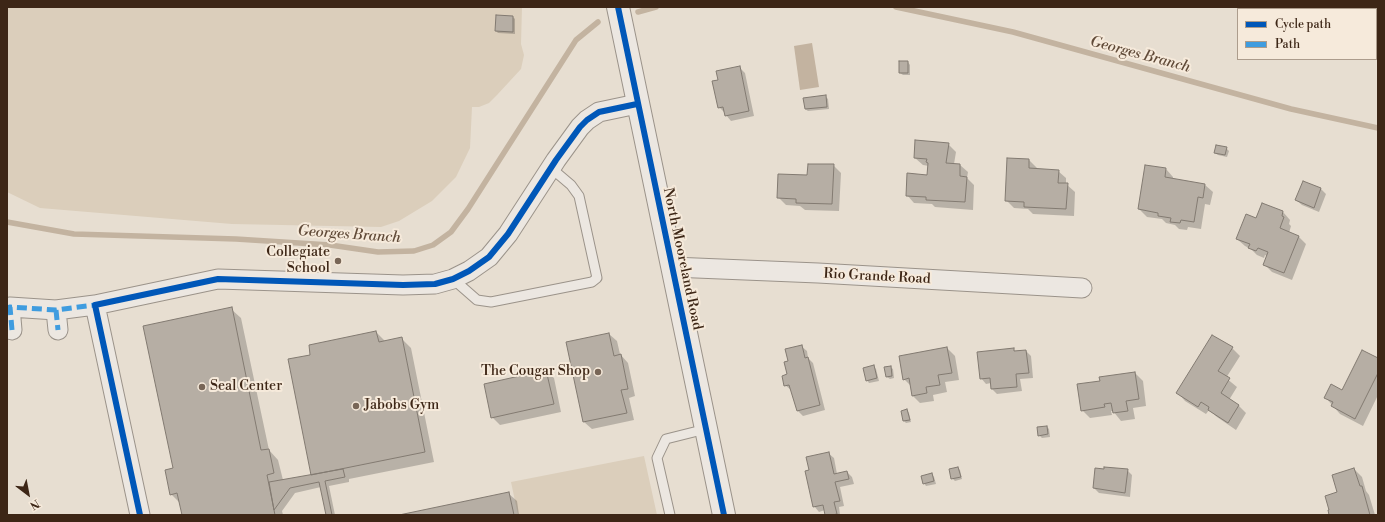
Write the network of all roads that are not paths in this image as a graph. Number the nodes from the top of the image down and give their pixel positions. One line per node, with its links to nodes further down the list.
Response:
1 (618, 7): 2 (street, North Mooreland Road)
2 (637, 104): 3 (street); 4 (street, North Mooreland Road)
3 (551, 168): 5 (street); 5 (lane)
4 (672, 267): 6 (street, Rio Grande Road); 12 (street, North Mooreland Road)
5 (453, 279): 7 (street)
6 (1082, 288)
7 (96, 305): 9 (street); 13 (street)
8 (8, 307): 9 (street); 10 (street)
9 (56, 310): 11 (street)
10 (12, 330)
11 (58, 330)
12 (706, 429): 14 (lane); 15 (street, North Mooreland Road)
13 (140, 515)
14 (670, 515)
15 (724, 515)

